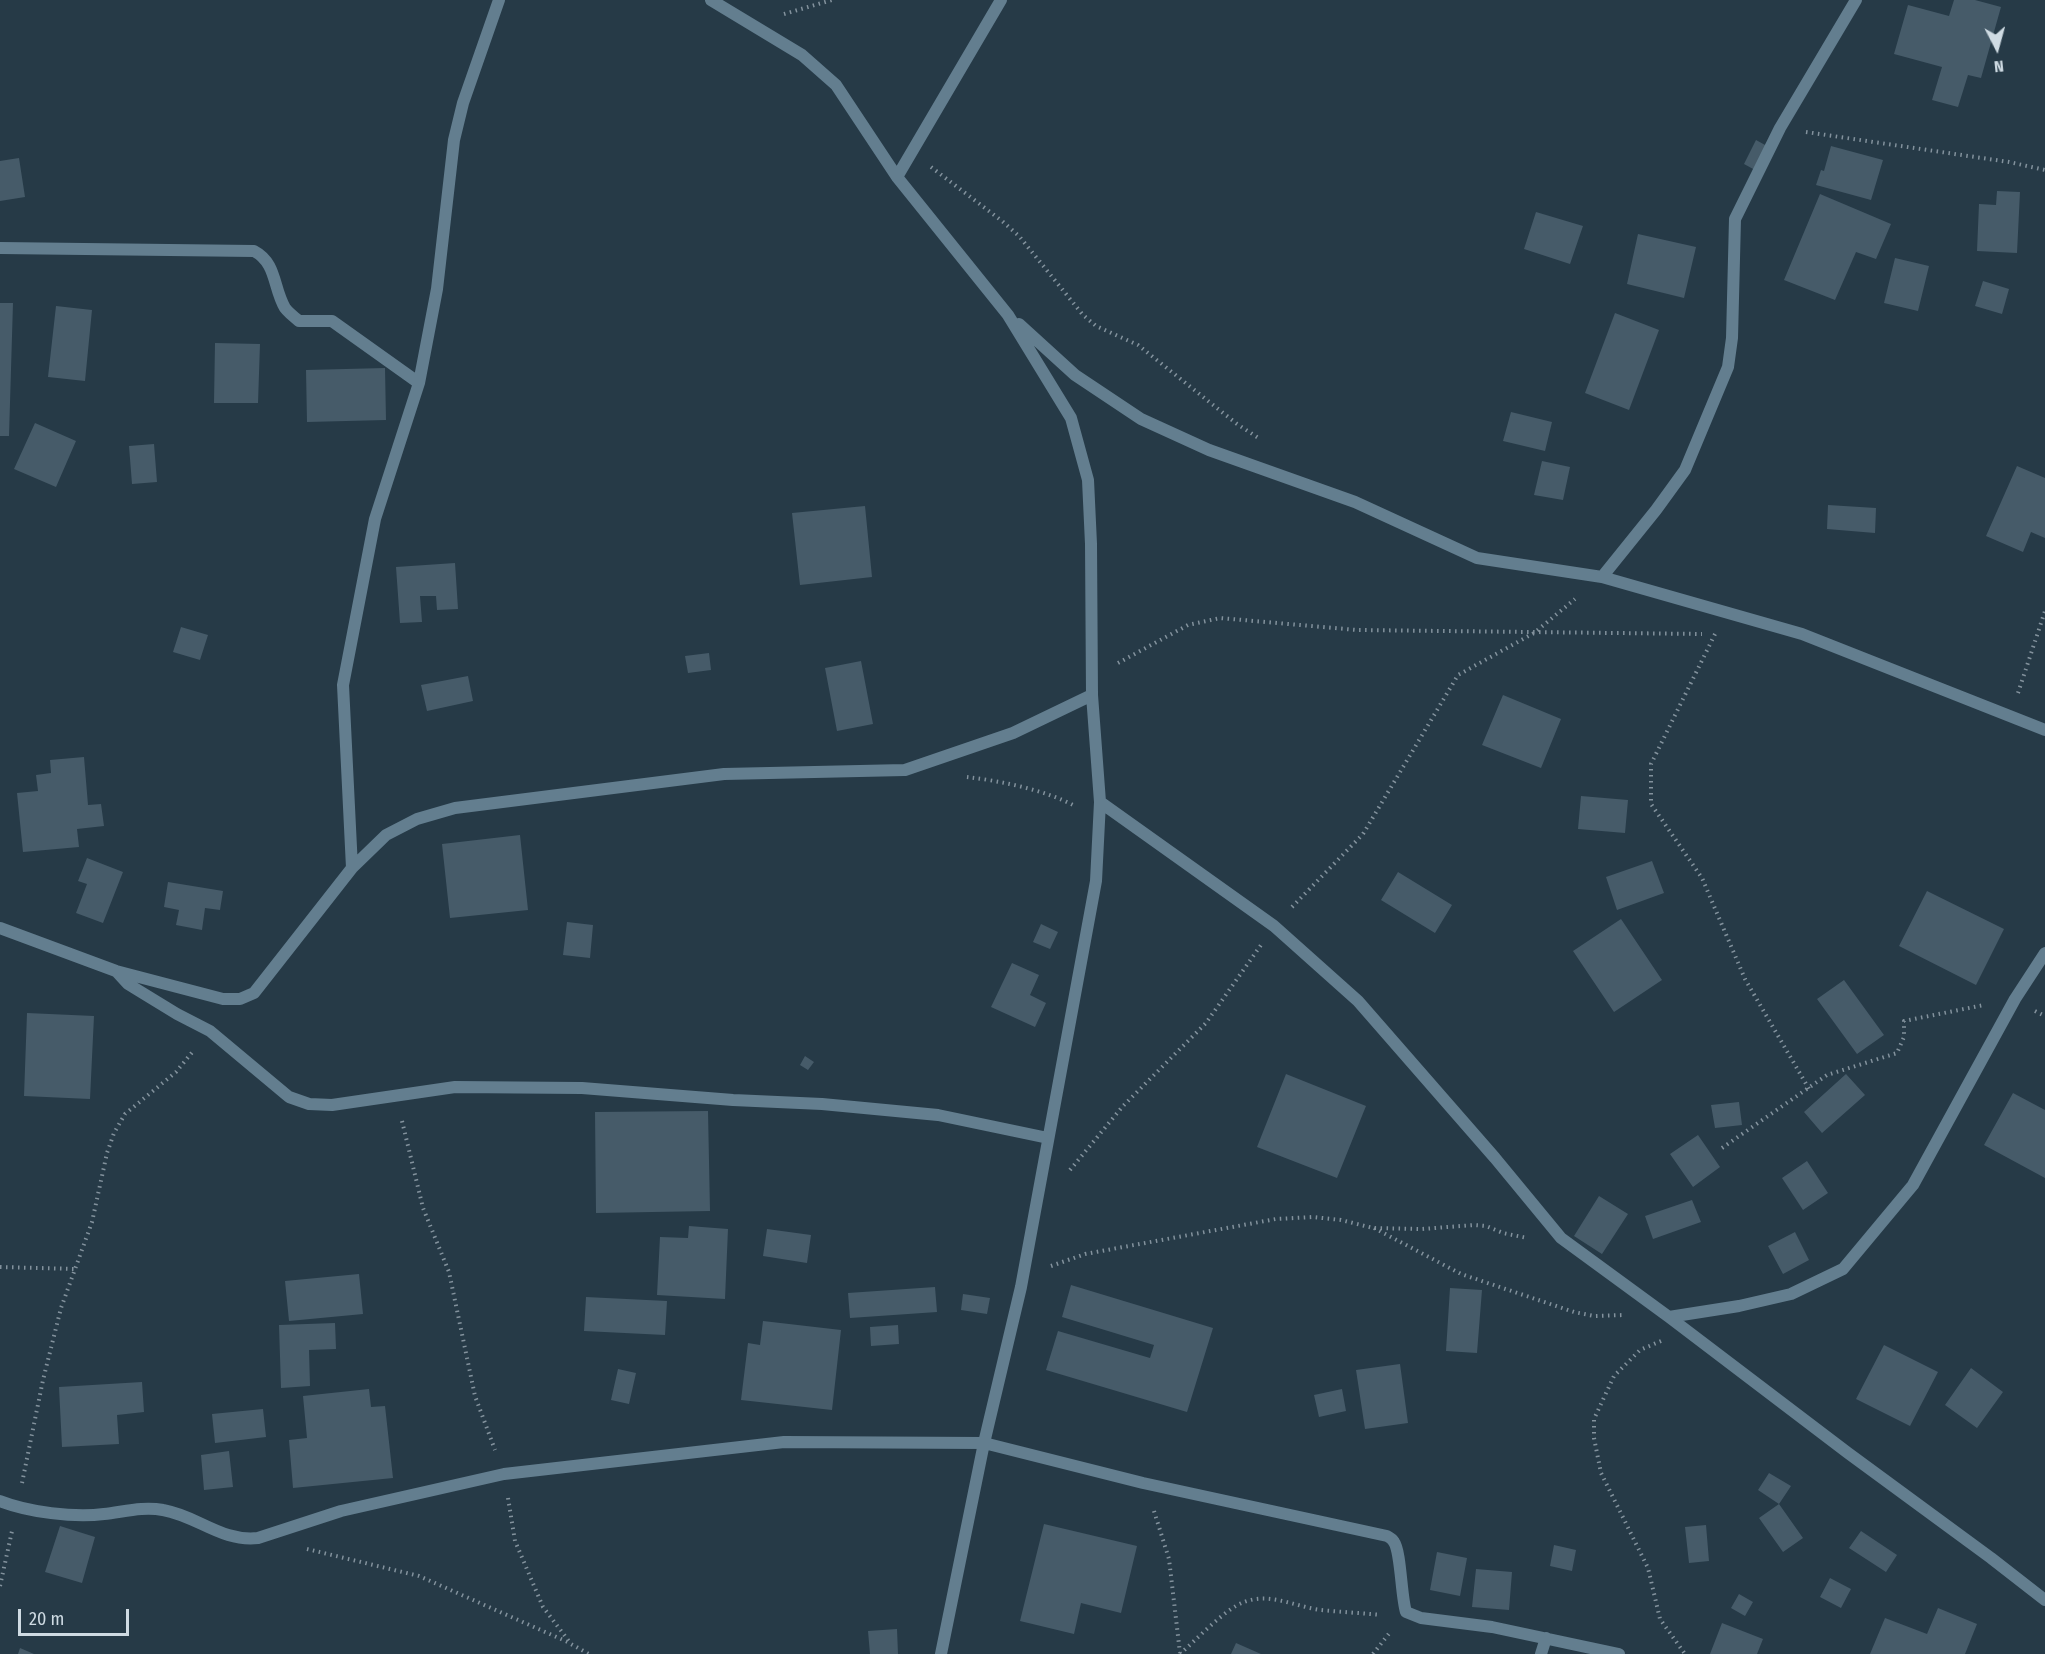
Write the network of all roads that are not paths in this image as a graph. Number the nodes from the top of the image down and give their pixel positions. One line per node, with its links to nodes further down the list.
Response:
1 (499, 0): 8 (street)
2 (711, 0): 5 (street)
3 (1001, 0): 5 (street)
4 (1856, 0): 9 (street)
5 (897, 177): 7 (street)
6 (0, 248): 8 (street)
7 (1008, 315): 9 (street); 10 (street)
8 (419, 383): 13 (street)
9 (1602, 578): 11 (street)
10 (1092, 695): 12 (street); 13 (street)
11 (2045, 730)
12 (1100, 802): 17 (street); 18 (street)
13 (352, 868): 16 (street)
14 (0, 928): 16 (street)
15 (2045, 953): 18 (street)
16 (116, 971): 17 (street)
17 (1048, 1138): 19 (street)
18 (1669, 1317): 21 (street)
19 (984, 1443): 20 (street); 22 (street); 23 (street)
20 (0, 1501)
21 (2045, 1600)
22 (1546, 1638): 24 (street); 25 (street)
23 (941, 1654)
24 (1541, 1654)
25 (1619, 1654)

